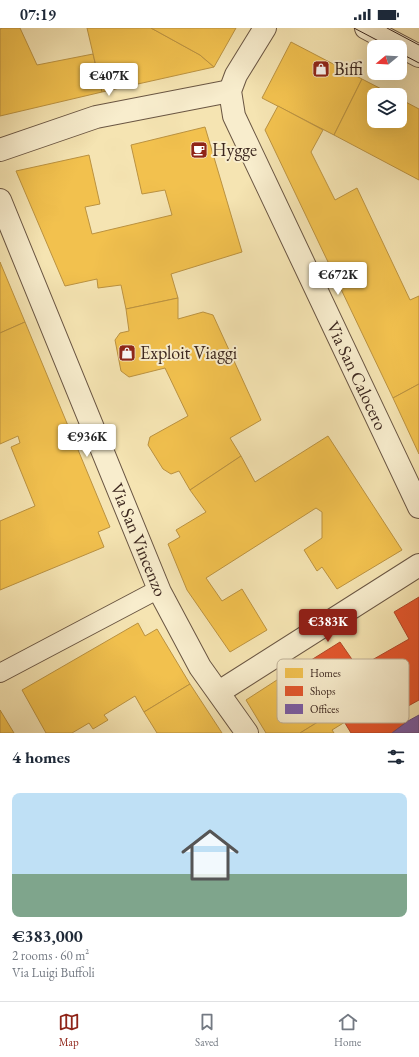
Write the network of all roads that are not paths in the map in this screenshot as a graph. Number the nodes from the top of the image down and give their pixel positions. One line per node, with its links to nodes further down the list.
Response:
1 (265, 28): 4 (street)
2 (366, 28): 3 (street)
3 (419, 56)
4 (230, 91): 5 (street); 7 (street, Via San Calocero)
5 (0, 150)
6 (0, 200): 9 (street, Via San Vincenzo)
7 (419, 507)
8 (419, 564): 11 (street)
9 (159, 589): 10 (lane); 11 (street, Via San Vincenzo)
10 (0, 673)
11 (219, 692): 12 (street, Via San Vincenzo)
12 (247, 733)

